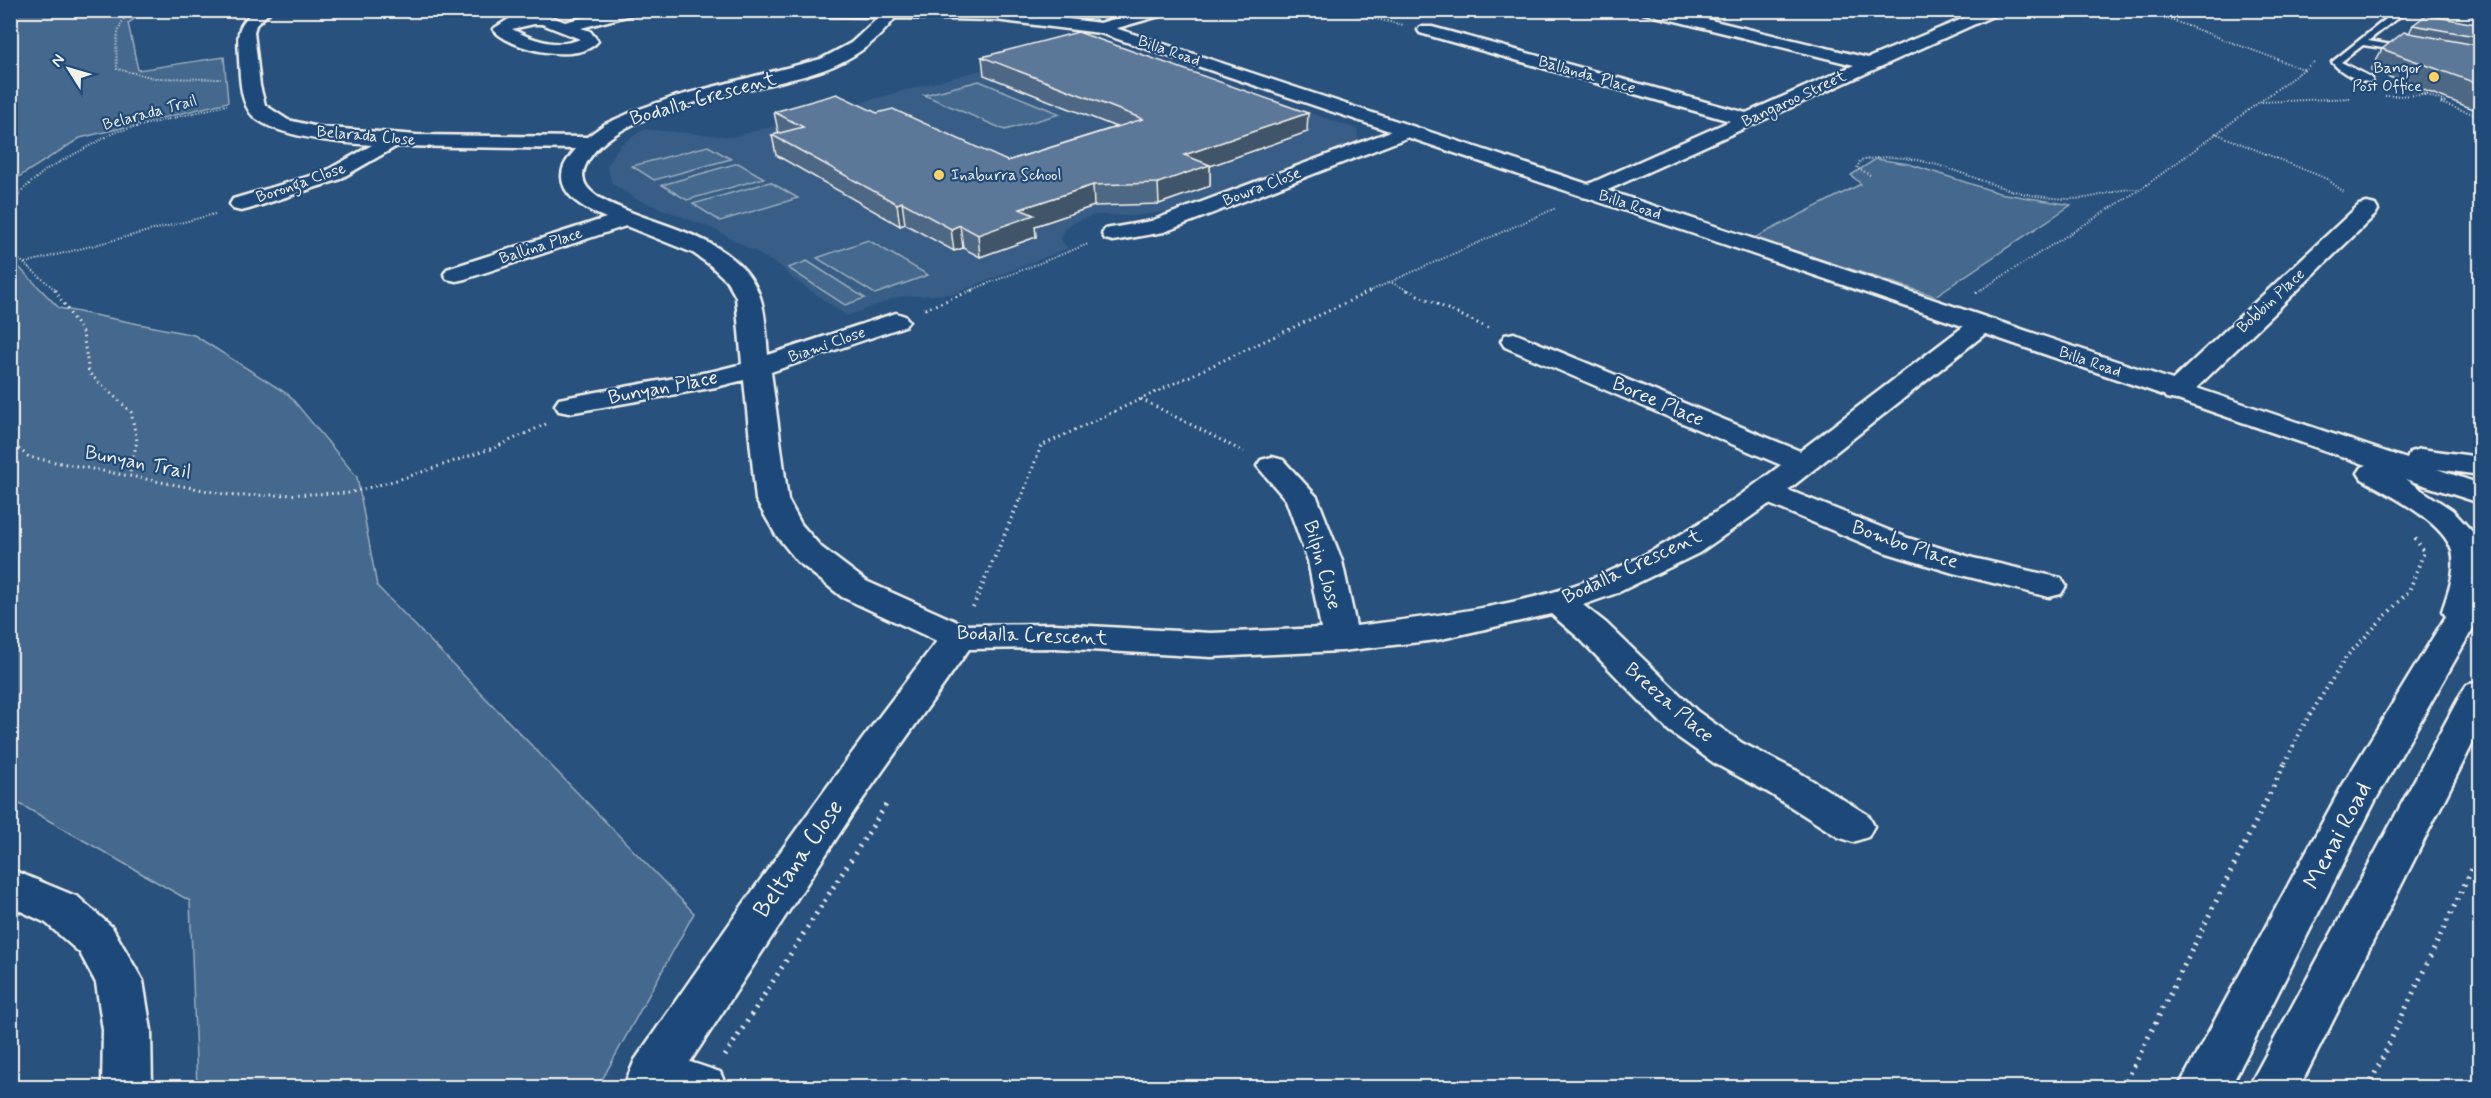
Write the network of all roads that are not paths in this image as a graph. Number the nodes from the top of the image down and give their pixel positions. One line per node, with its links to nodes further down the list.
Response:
1 (265, 10): 23 (street, Belarada Close)
2 (633, 10): 14 (street)
3 (761, 10): 11 (street, Billa Road)
4 (1048, 10): 12 (lane)
5 (1165, 10): 15 (street)
6 (1648, 10): 19 (street)
7 (1999, 10): 19 (street, Bangaroo Street)
8 (2422, 10): 17 (lane)
9 (2433, 10): 13 (street)
10 (938, 12): 11 (street, Billa Road); 12 (street, Billa Road)
11 (890, 14): 24 (street, Bodalla Crescent)
12 (1062, 21): 15 (street, Billa Road)
13 (2481, 24)
14 (564, 27)
15 (1100, 28): 22 (street, Billa Road)
16 (1426, 30): 21 (street, Ballanda Place)
17 (2361, 42): 18 (lane); 20 (lane)
18 (2415, 51)
19 (1871, 64): 21 (street, Bangaroo Street)
20 (2369, 80)
21 (1749, 120): 25 (street, Bangaroo Street)
22 (1407, 131): 25 (street, Billa Road); 29 (street, Bowra Close)
23 (392, 141): 24 (street, Belarada Close); 26 (street, Boronga Close)
24 (589, 143): 28 (street, Bodalla Crescent)
25 (1590, 192): 32 (street, Billa Road)
26 (241, 204)
27 (2367, 210): 35 (street, Bobbin Place)
28 (625, 219): 30 (street, Ballina Place); 34 (street, Bodalla Crescent)
29 (1113, 234)
30 (456, 274)
31 (896, 321): 34 (street, Biami Close)
32 (1981, 325): 35 (street, Billa Road); 38 (street, Bodalla Crescent)
33 (1514, 341): 38 (street, Boree Place)
34 (757, 368): 36 (street, Bunyan Place); 47 (street, Bodalla Crescent)
35 (2176, 392): 37 (street, Billa Road)
36 (576, 404)
37 (2230, 410): 40 (street); 42 (street, Billa Road); 46 (street)
38 (1802, 463): 41 (street, Bodalla Crescent)
39 (1272, 466): 48 (street, Bilpin Close)
40 (2481, 466)
41 (1766, 492): 43 (street, Bombo Place); 45 (street, Bodalla Crescent)
42 (2481, 494)
43 (2049, 586)
44 (2481, 588): 46 (street, Menai Road)
45 (1558, 602): 48 (street, Bodalla Crescent); 50 (street, Breeza Place)
46 (2452, 635): 55 (street, Menai Road)
47 (959, 637): 48 (street, Bodalla Crescent); 53 (street, Beltana Close)
48 (1341, 639)
49 (2481, 694): 56 (street)
50 (1853, 826)
51 (10, 886): 54 (street)
52 (713, 1073): 53 (street)
53 (651, 1082)
54 (127, 1088)
55 (2203, 1088)
56 (2273, 1088)

